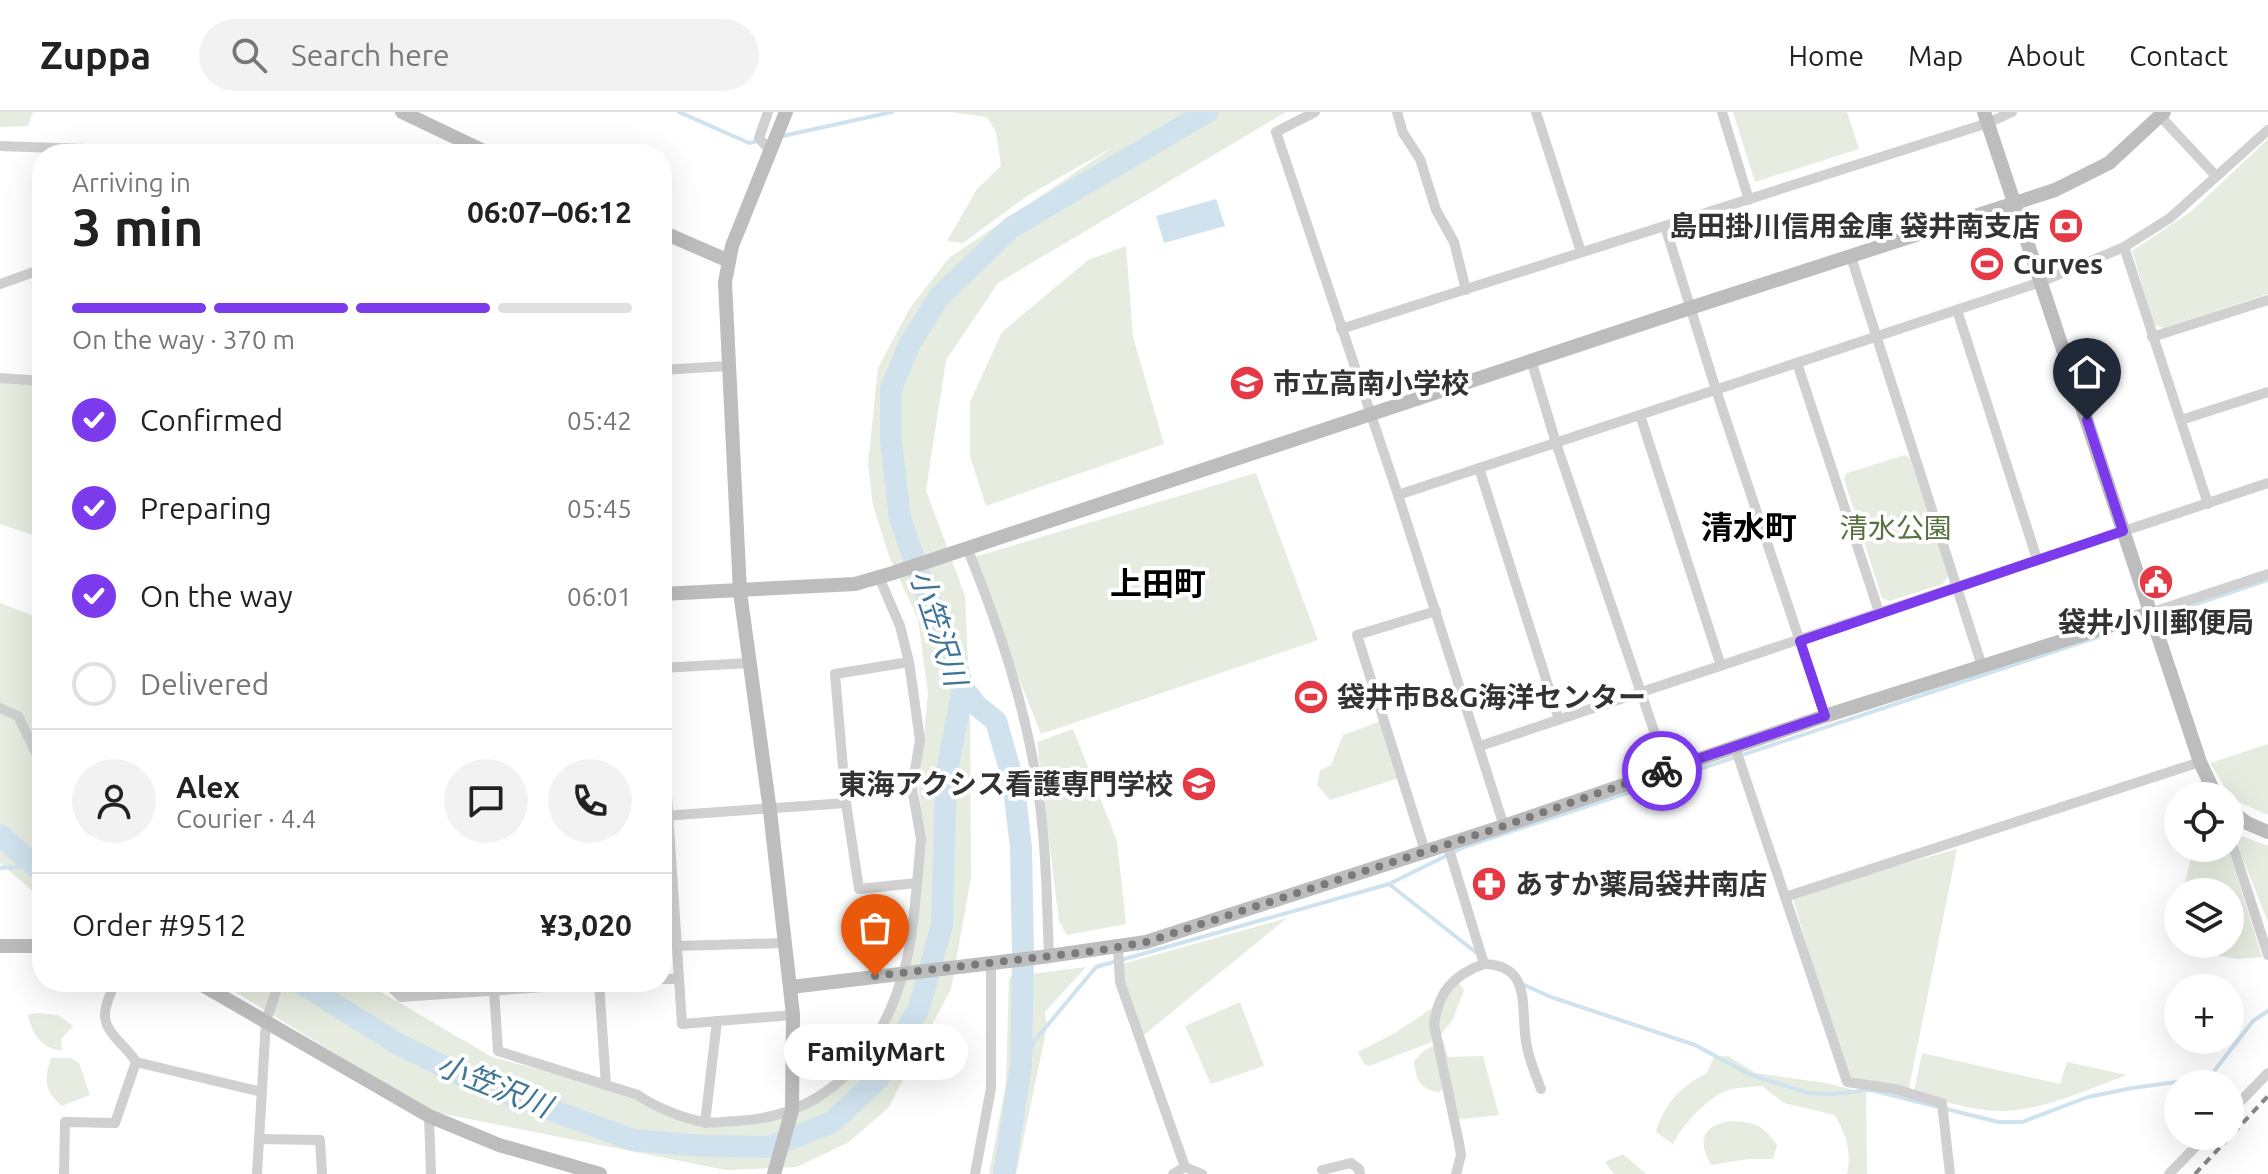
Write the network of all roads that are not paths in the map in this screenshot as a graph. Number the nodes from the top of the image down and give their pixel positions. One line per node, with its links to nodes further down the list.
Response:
1 (402, 112): 12 (street)
2 (768, 112): 15 (street)
3 (786, 112): 15 (street)
4 (1315, 112): 32 (street)
5 (1397, 112): 28 (street)
6 (1536, 112): 22 (street)
7 (1722, 112): 17 (street)
8 (2012, 112): 10 (street)
9 (2162, 114): 16 (street); 18 (street)
10 (1986, 118): 17 (street); 18 (street)
11 (2268, 130): 16 (street)
12 (469, 144)
13 (0, 146): 14 (street)
14 (32, 147)
15 (771, 152): 24 (street)
16 (2216, 176): 21 (street)
17 (1749, 200): 19 (street)
18 (2015, 204): 23 (street); 26 (street)
19 (1665, 226): 22 (street); 30 (street)
20 (672, 236): 24 (street)
21 (2124, 247): 26 (street); 34 (street)
22 (1581, 252): 28 (street)
23 (1851, 257): 30 (street); 33 (street)
24 (729, 261): 37 (street)
25 (32, 273): 27 (street)
26 (2041, 282): 31 (street); 51 (street)
27 (0, 284)
28 (1466, 290): 32 (street)
29 (2268, 300): 34 (street)
30 (1690, 308): 35 (street); 41 (street)
31 (1957, 310): 33 (street); 53 (street)
32 (1341, 329): 43 (street)
33 (1877, 337): 36 (street); 56 (street)
34 (2152, 337): 45 (street)
35 (1531, 360): 43 (street); 46 (street)
36 (1797, 363): 41 (street); 60 (street)
37 (727, 366): 38 (street); 57 (street)
38 (672, 369)
39 (0, 378): 40 (street)
40 (32, 380)
41 (1716, 390): 44 (street); 62 (street)
42 (2268, 392): 45 (street)
43 (1371, 414): 49 (street); 52 (street)
44 (1640, 415): 46 (street); 65 (street)
45 (2181, 420): 50 (street)
46 (1556, 443): 47 (street); 68 (street)
47 (1479, 468): 49 (street); 71 (street)
48 (2268, 483): 50 (street)
49 (1398, 495): 59 (street)
50 (2208, 504): 51 (street)
51 (2123, 531): 53 (street); 61 (street)
52 (963, 549): 55 (street); 96 (street)
53 (2037, 559): 56 (street)
54 (2268, 574): 61 (street)
55 (886, 575): 57 (street); 63 (street)
56 (1957, 588): 60 (street); 66 (street)
57 (740, 592): 58 (street); 64 (street)
58 (672, 594)
59 (1436, 611): 73 (street); 85 (street)
60 (1879, 612): 62 (street)
61 (2150, 613): 66 (street); 75 (street)
62 (1800, 641): 65 (street); 70 (street)
63 (909, 662): 78 (street); 87 (street)
64 (749, 663): 67 (street); 79 (street)
65 (1721, 666): 68 (street)
66 (1982, 666): 70 (street)
67 (672, 667)
68 (1641, 693): 71 (street); 76 (street)
69 (0, 708): 72 (street)
70 (1825, 716): 74 (street)
71 (1559, 720): 73 (street)
72 (32, 745)
73 (1480, 746): 82 (street)
74 (1735, 747): 76 (street); 88 (street)
75 (2200, 762): 77 (street); 88 (street)
76 (1667, 769): 82 (street)
77 (2209, 782)
78 (846, 803): 79 (street); 87 (street)
79 (770, 811): 80 (street); 90 (street)
80 (672, 816)
81 (2244, 822): 83 (street)
82 (1504, 826): 84 (street)
83 (2268, 832)
84 (1447, 843): 85 (street); 98 (street)
85 (1425, 851): 94 (street)
86 (2238, 862): 95 (street)
87 (917, 883): 99 (street)
88 (1785, 897): 137 (street)
89 (672, 899): 93 (street)
90 (786, 943): 93 (street); 102 (street)
91 (0, 946): 92 (street)
92 (32, 946)
93 (676, 946): 101 (street)
94 (1118, 948): 96 (street); 124 (street)
95 (2268, 955)
96 (1046, 957): 97 (street)
97 (998, 963): 99 (street); 132 (street)
98 (1484, 964): 116 (street); 136 (street)
99 (906, 972): 102 (street); 119 (street)
100 (672, 979): 101 (street)
101 (678, 979): 112 (street)
102 (791, 987): 110 (street)
103 (112, 992): 113 (street)
104 (215, 992): 111 (street)
105 (275, 992): 111 (street)
106 (396, 992): 107 (street)
107 (459, 992)
108 (494, 992): 115 (street)
109 (600, 992): 115 (street)
110 (793, 1015): 112 (street); 119 (street)
111 (266, 1021): 117 (street); 120 (street)
112 (717, 1021): 121 (street)
113 (136, 1062): 117 (street); 126 (street)
114 (2268, 1073): 118 (street)
115 (606, 1085): 121 (street)
116 (1541, 1089)
117 (262, 1092): 122 (street)
118 (2244, 1098)
119 (792, 1112): 121 (street); 131 (street)
120 (429, 1116): 129 (street); 130 (street)
121 (705, 1123)
122 (259, 1139): 127 (street); 128 (street)
123 (2192, 1150): 138 (street)
124 (1185, 1167): 133 (street); 134 (street)
125 (1322, 1170): 135 (street)
126 (64, 1174)
127 (257, 1174)
128 (322, 1174)
129 (431, 1174)
130 (600, 1174)
131 (774, 1174)
132 (975, 1174)
133 (1173, 1174)
134 (1202, 1174)
135 (1360, 1174)
136 (1456, 1174)
137 (1950, 1174)
138 (2169, 1174)

